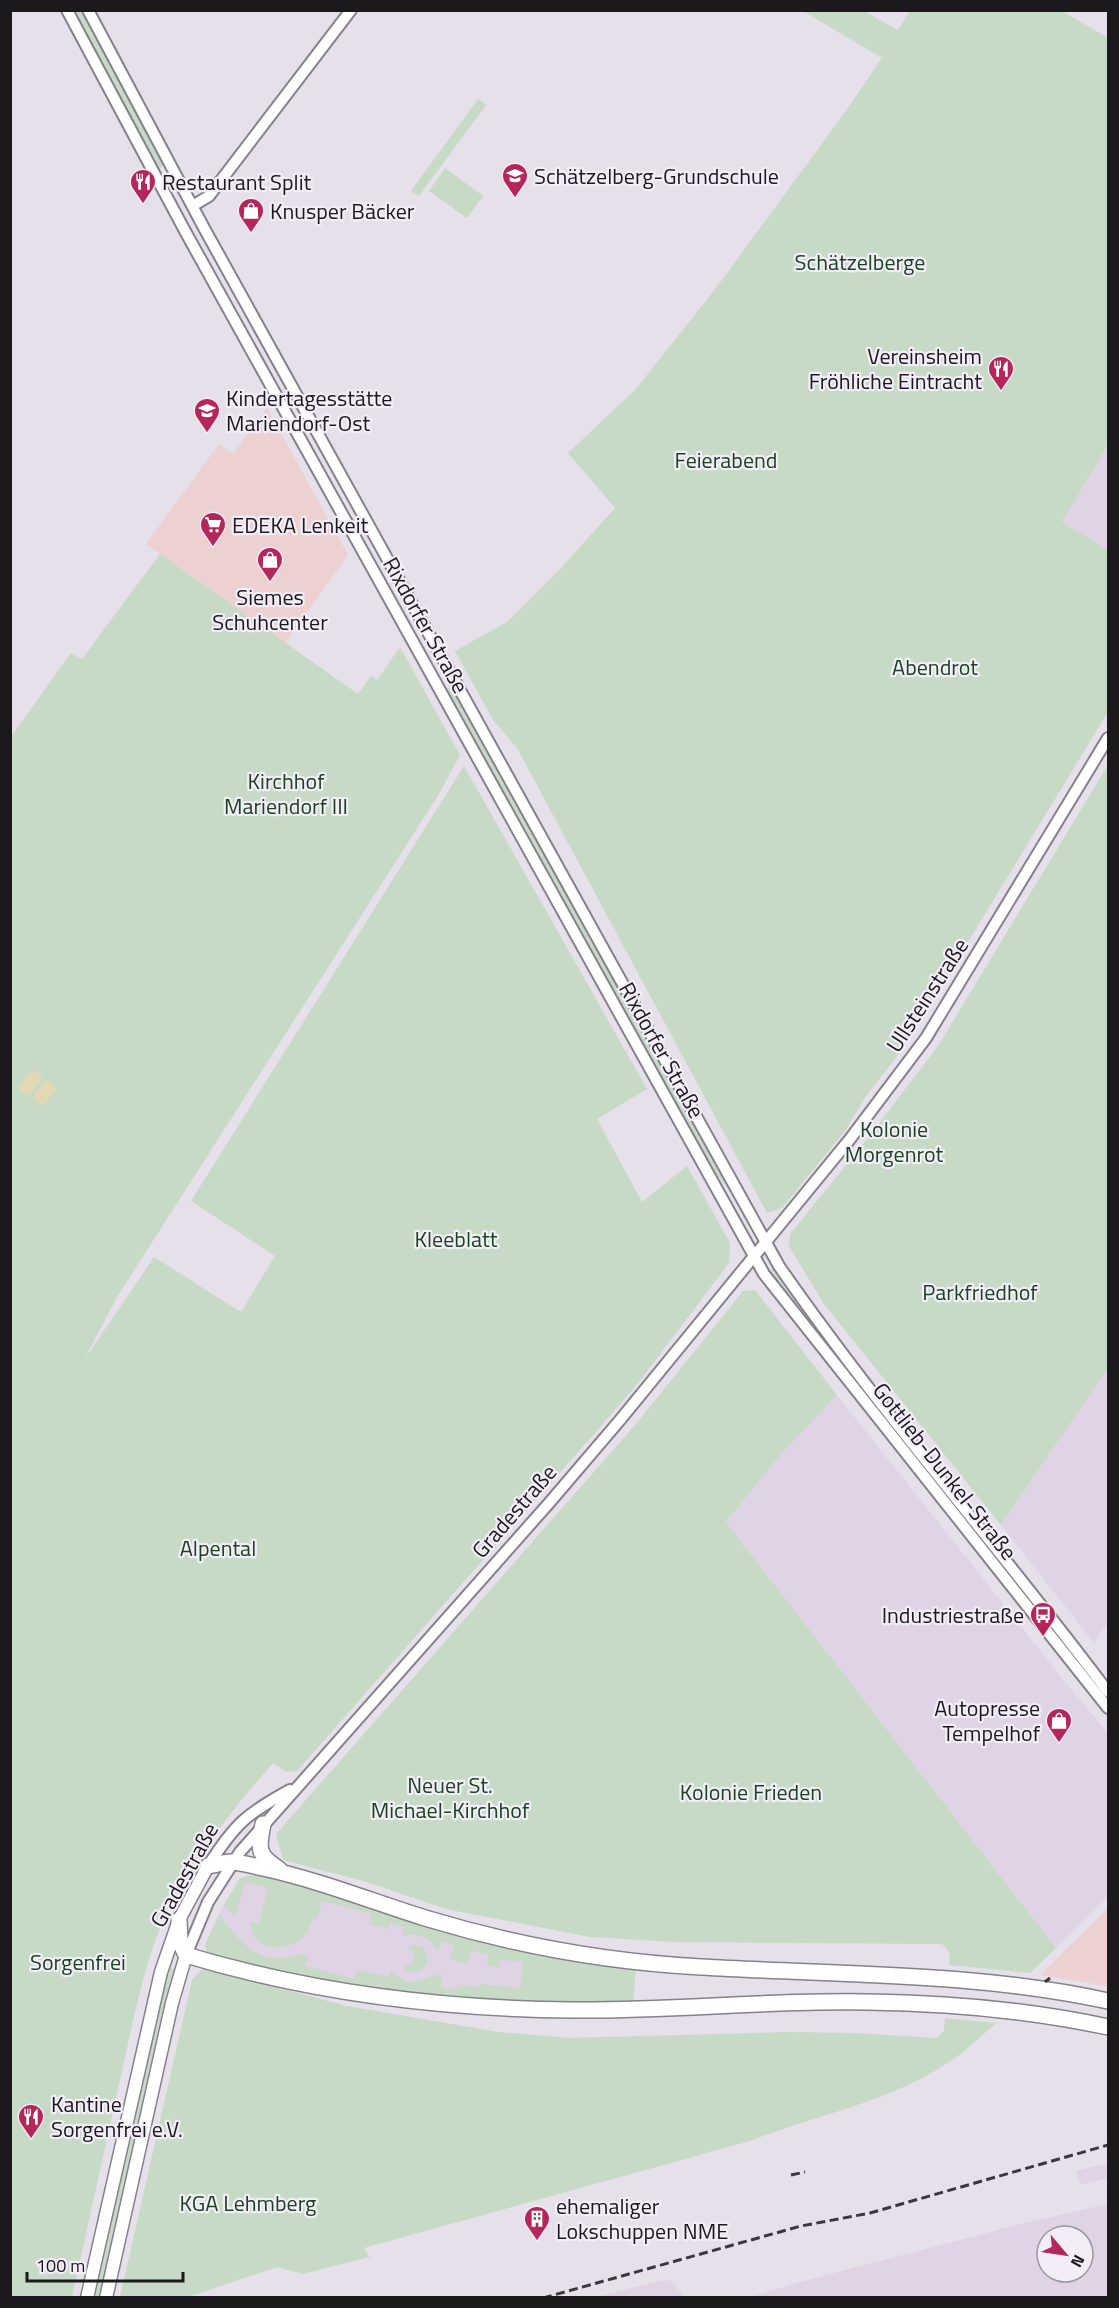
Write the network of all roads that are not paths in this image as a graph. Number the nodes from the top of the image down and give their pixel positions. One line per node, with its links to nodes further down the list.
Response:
1 (67, 10): 5 (street, Rixdorfer Straße)
2 (88, 10): 4 (street, Rixdorfer Straße)
3 (351, 10): 6 (street)
4 (172, 166): 5 (street); 6 (street, Rixdorfer Straße)
5 (156, 175): 8 (street, Rixdorfer Straße)
6 (194, 205): 7 (street, Rixdorfer Straße)
7 (448, 669): 8 (street); 10 (street, Rixdorfer Straße)
8 (433, 678): 11 (street, Rixdorfer Straße)
9 (1108, 738): 10 (street, Ullsteinstraße)
10 (765, 1243): 11 (street, Ullsteinstraße); 12 (street, Gottlieb-Dunkel-Straße)
11 (754, 1256): 13 (street, Gottlieb-Dunkel-Straße); 14 (street, Gradestraße)
12 (1108, 1692)
13 (1108, 1708)
14 (298, 1786): 15 (street, Gradestraße); 17 (street, Gradestraße)
15 (263, 1824): 16 (street, Gradestraße); 18 (highway)
16 (232, 1862): 17 (highway); 18 (highway); 20 (street, Gradestraße)
17 (208, 1866): 19 (main road, Gradestraße)
18 (287, 1874): 21 (highway)
19 (179, 1920): 20 (highway); 23 (main road, Gradestraße)
20 (186, 1955): 22 (highway); 24 (main road, Gradestraße)
21 (1108, 2001)
22 (1108, 2027)
23 (87, 2298)
24 (106, 2298)

